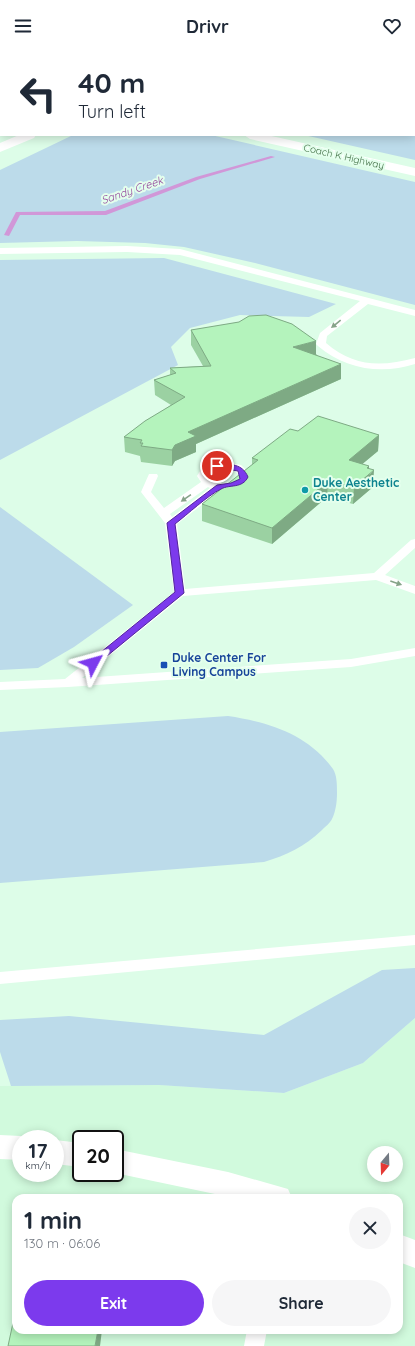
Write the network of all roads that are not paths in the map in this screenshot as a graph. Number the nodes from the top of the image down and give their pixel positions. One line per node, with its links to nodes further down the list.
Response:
1 (28, 136): 3 (main road)
2 (254, 136): 4 (main road, Coach K Highway)
3 (0, 148)
4 (415, 172)
5 (0, 251): 6 (lane)
6 (367, 300): 7 (lane); 8 (lane, one-way to 8)
7 (415, 313)
8 (415, 361)
9 (153, 476): 12 (lane)
10 (207, 483): 11 (lane); 11 (lane); 12 (lane, one-way to 12)
11 (219, 486): 12 (lane)
12 (167, 518): 16 (lane)
13 (415, 542): 14 (lane)
14 (377, 576): 15 (lane, one-way to 15); 16 (lane)
15 (415, 590)
16 (180, 593): 18 (lane)
17 (415, 652): 18 (lane)
18 (68, 683): 19 (lane)
19 (0, 686)
20 (415, 940): 21 (lane)
21 (0, 978)
22 (0, 1147): 23 (main road)
23 (12, 1148)
24 (124, 1163): 25 (main road)
25 (263, 1194)
26 (403, 1249): 27 (main road)
27 (415, 1255)
28 (256, 1334): 29 (lane)
29 (254, 1346)

